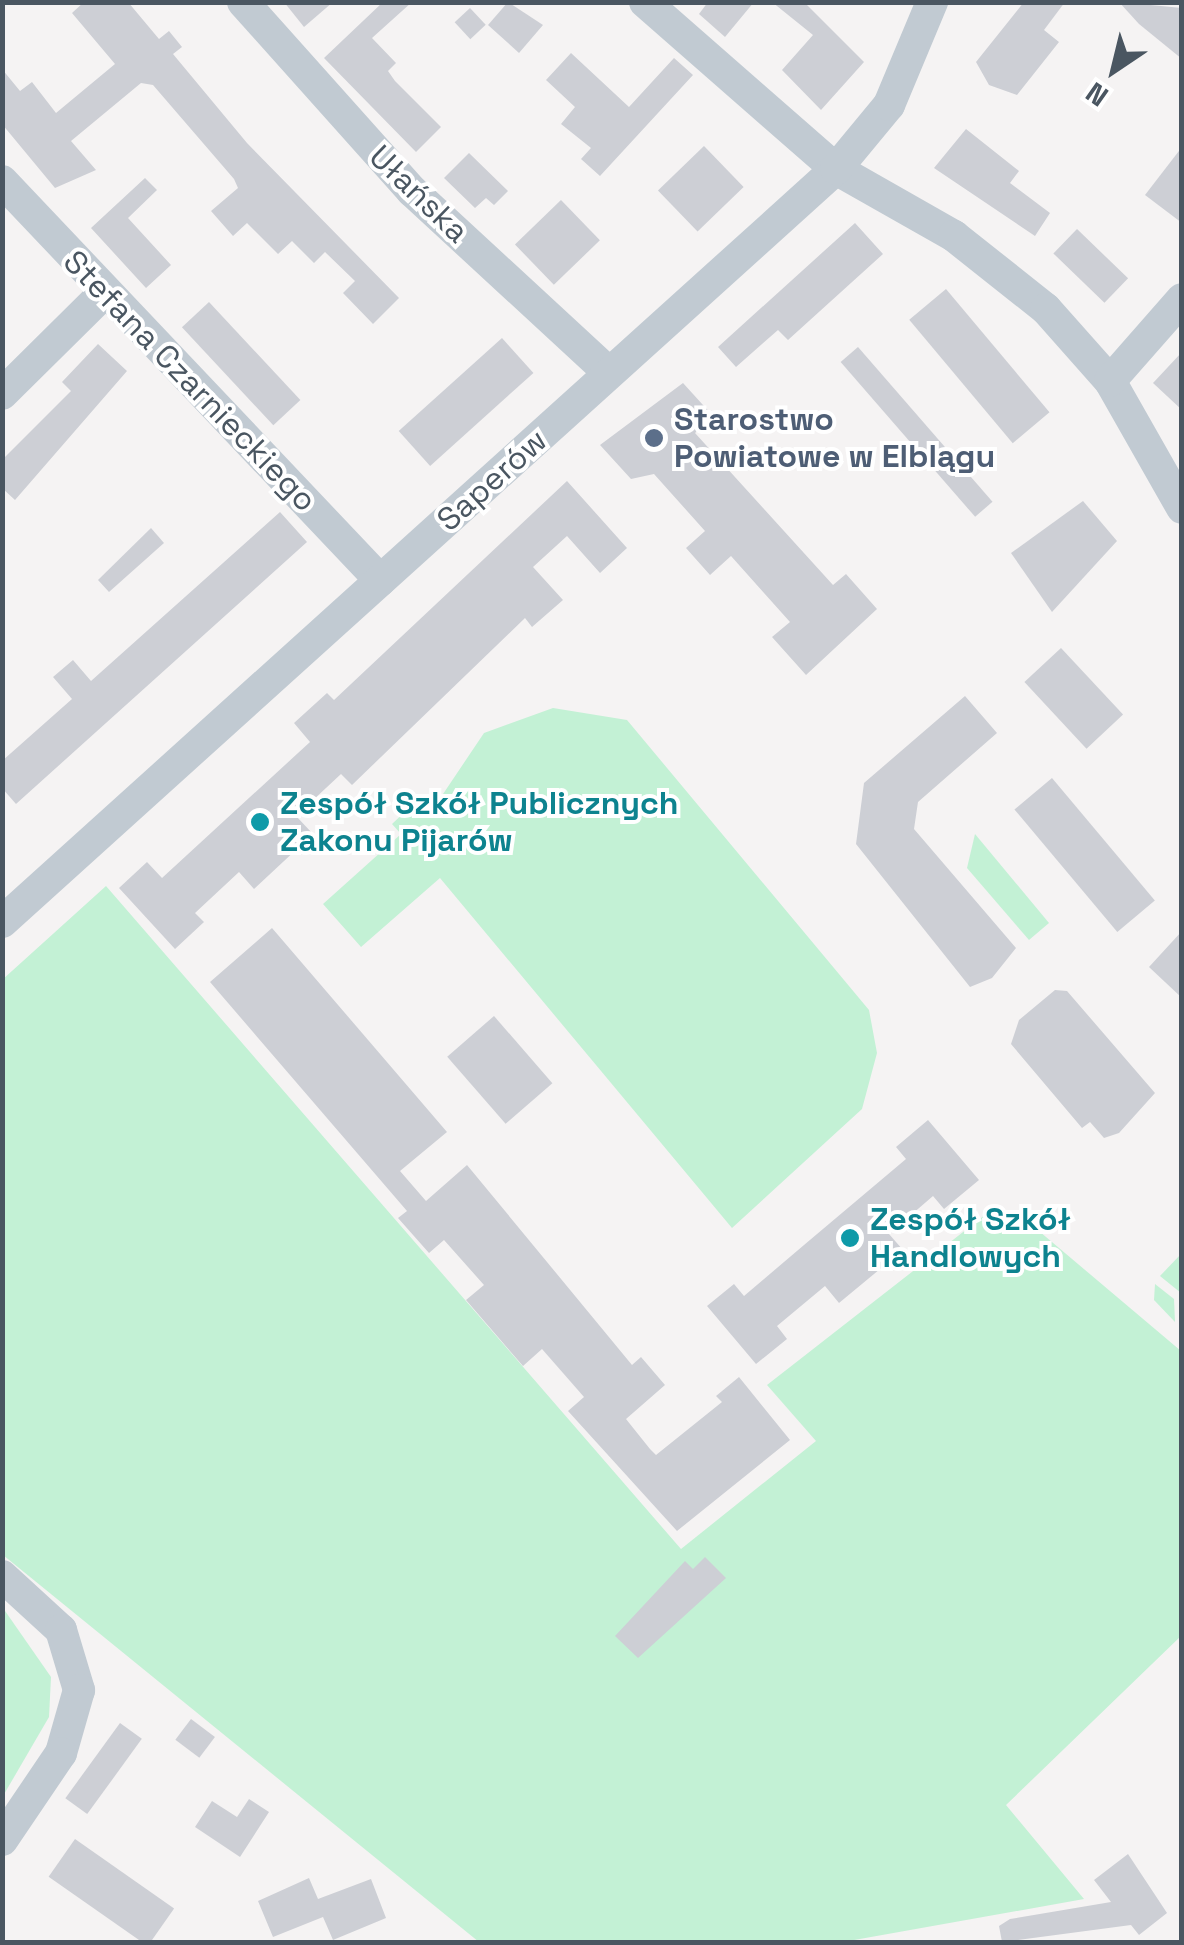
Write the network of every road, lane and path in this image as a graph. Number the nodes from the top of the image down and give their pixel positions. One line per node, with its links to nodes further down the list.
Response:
1 (243, 2): 8 (street, Ułańska)
2 (645, 2): 4 (street)
3 (932, 2): 4 (street, Saperów)
4 (836, 168): 8 (street, Saperów); 9 (street)
5 (2, 181): 6 (street, Stefana Czarnieckiego)
6 (104, 293): 10 (street); 12 (street, Stefana Czarnieckiego)
7 (1182, 299): 9 (street)
8 (609, 373): 12 (street, Saperów)
9 (1110, 380): 11 (street)
10 (2, 394)
11 (1182, 508)
12 (380, 580): 13 (street, Saperów)
13 (2, 922)
14 (2, 1576): 15 (street)
15 (2, 1840)

